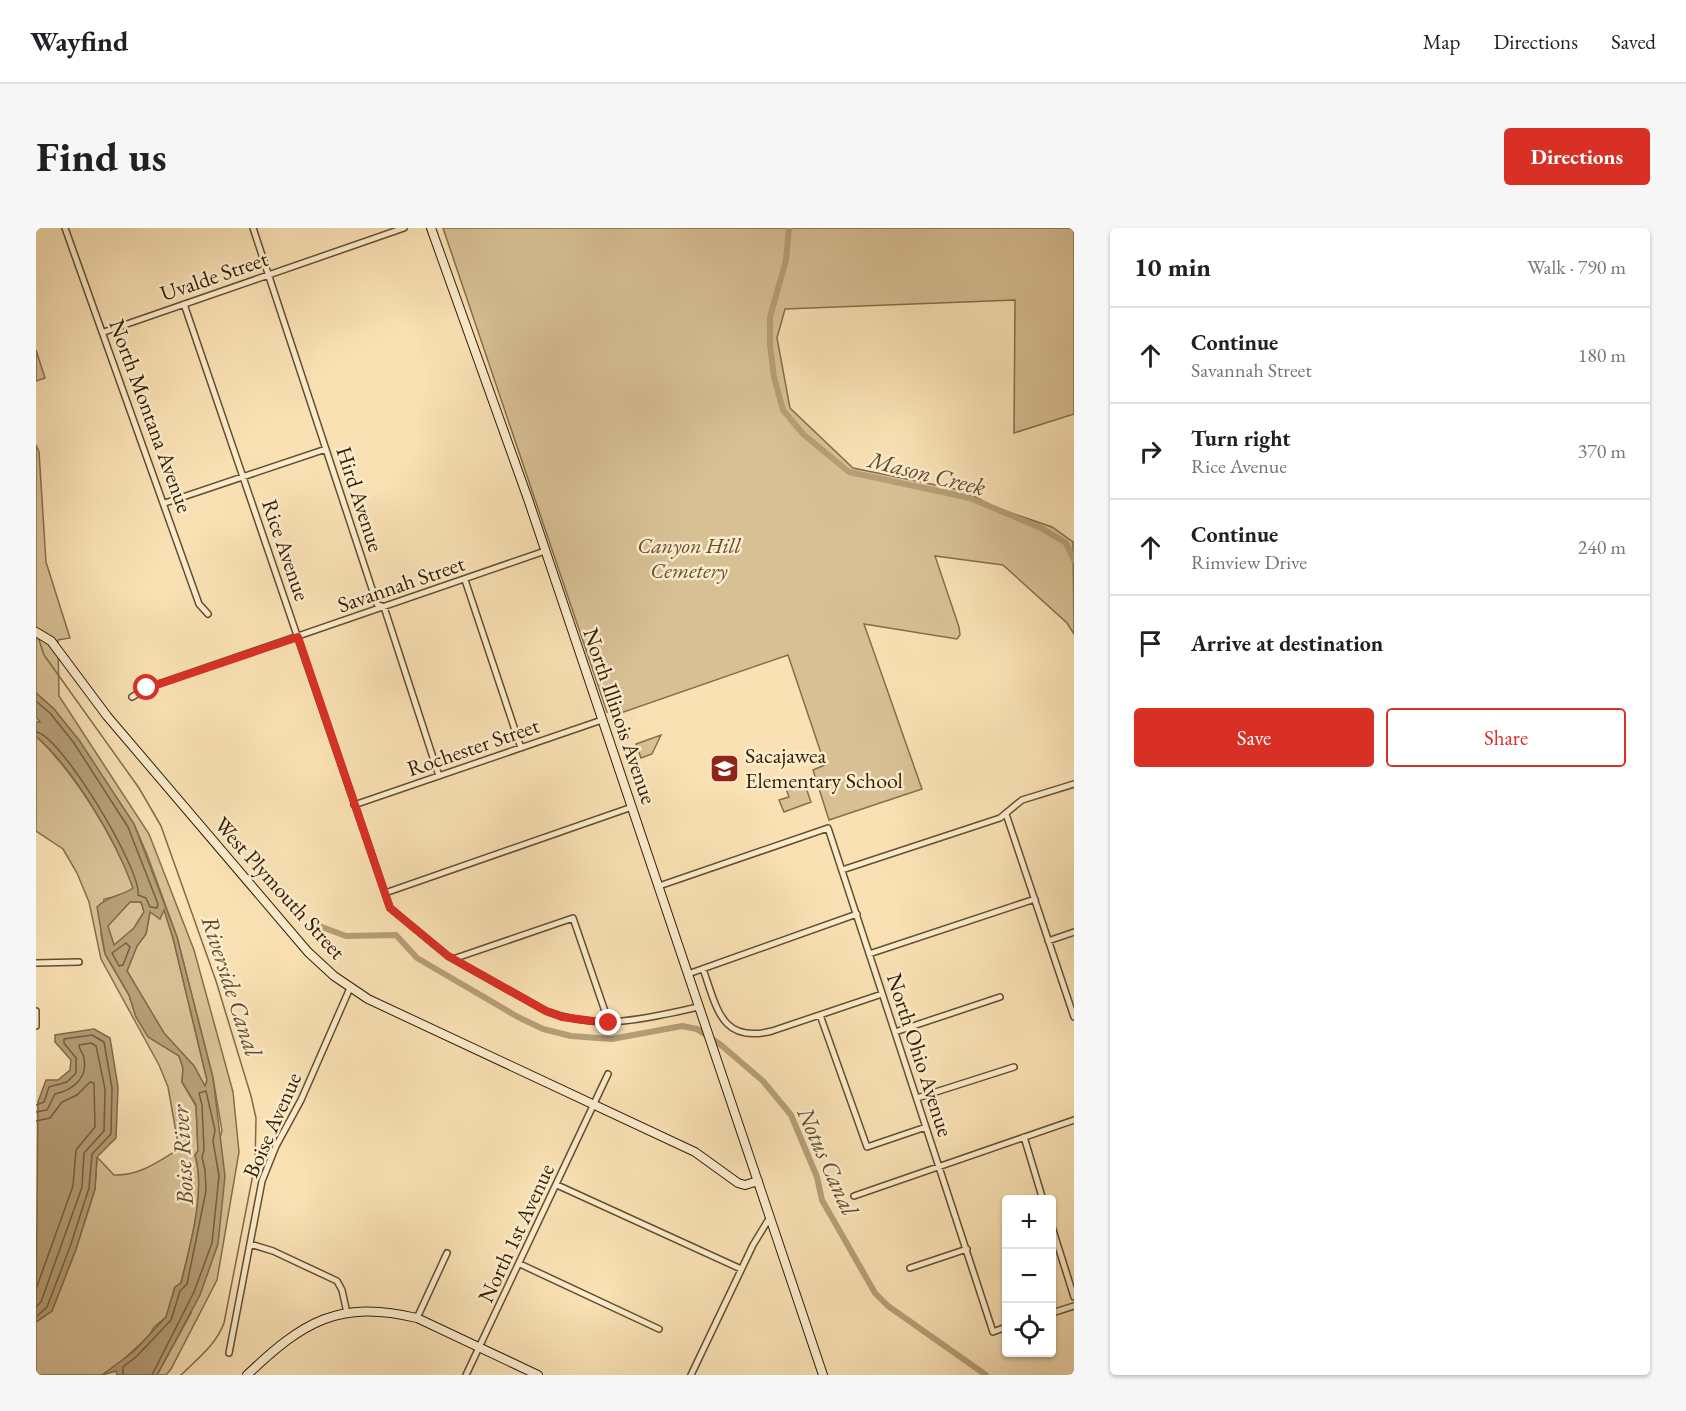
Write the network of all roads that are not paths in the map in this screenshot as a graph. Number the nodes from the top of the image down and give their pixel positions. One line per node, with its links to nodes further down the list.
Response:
1 (66, 228): 7 (street, North Montana Avenue)
2 (253, 228): 5 (street, Hird Avenue)
3 (404, 228): 5 (street, Uvalde Street)
4 (431, 228): 11 (street, North Illinois Avenue)
5 (269, 274): 6 (street, Uvalde Street); 8 (street, Hird Avenue)
6 (184, 304): 7 (street, Uvalde Street); 9 (street, Rice Avenue)
7 (104, 333): 10 (street, North Montana Avenue)
8 (326, 449): 9 (street); 13 (street, Hird Avenue)
9 (243, 476): 10 (street); 16 (street, Rice Avenue)
10 (165, 503): 14 (street, North Montana Avenue)
11 (545, 551): 12 (street, Savannah Street); 18 (street, North Illinois Avenue)
12 (465, 580): 13 (street, Savannah Street); 19 (street)
13 (384, 607): 16 (street, Savannah Street); 20 (street, Hird Avenue)
14 (208, 614)
15 (38, 633): 39 (street, West Plymouth Street)
16 (298, 637): 17 (street, Savannah Street); 23 (street, Rice Avenue)
17 (132, 697)
18 (602, 720): 19 (street, Rochester Street); 24 (street, North Illinois Avenue)
19 (521, 748): 20 (street, Rochester Street)
20 (439, 776): 23 (street, Rochester Street)
21 (1073, 784): 22 (street); 25 (street)
22 (1074, 793)
23 (354, 805): 28 (street, Rice Avenue)
24 (632, 807): 27 (street, North Illinois Avenue); 28 (street)
25 (1006, 814): 26 (street); 29 (street)
26 (842, 870): 27 (street, North Ohio Avenue); 30 (street, North Ohio Avenue)
27 (659, 886): 38 (street, North Illinois Avenue)
28 (385, 893): 34 (street, Rice Avenue)
29 (1035, 899): 32 (street); 33 (street)
30 (857, 914): 33 (street, North Ohio Avenue); 37 (street)
31 (1074, 933): 32 (street)
32 (1048, 941): 45 (street)
33 (870, 954): 40 (street, North Ohio Avenue)
34 (453, 959): 46 (street, Rice Avenue); 46 (street)
35 (79, 962): 36 (street)
36 (36, 963)
37 (703, 969): 38 (street); 44 (street)
38 (688, 974): 42 (street, North Illinois Avenue)
39 (350, 988): 52 (street, West Plymouth Street); 63 (street, Boise Avenue)
40 (882, 994): 44 (street); 48 (street, North Ohio Avenue)
41 (1000, 997): 48 (street)
42 (698, 1007): 46 (street, Rice Avenue); 57 (street, North Illinois Avenue)
43 (36, 1011): 47 (street)
44 (820, 1015): 54 (street)
45 (1074, 1017)
46 (609, 1023)
47 (36, 1026)
48 (895, 1032): 51 (street, North Ohio Avenue)
49 (1014, 1067): 51 (street)
50 (608, 1074): 52 (street, North 1st Avenue)
51 (917, 1098): 54 (street, North Ohio Avenue)
52 (594, 1104): 57 (street, West Plymouth Street); 58 (street, North 1st Avenue)
53 (1074, 1120): 55 (street)
54 (926, 1127): 56 (street, North Ohio Avenue)
55 (1024, 1137): 56 (street); 59 (street)
56 (939, 1166): 60 (street); 64 (street, North Ohio Avenue)
57 (758, 1181): 61 (street, North Illinois Avenue)
58 (557, 1185): 66 (street, North 1st Avenue); 68 (street)
59 (1041, 1195)
60 (854, 1196)
61 (770, 1217): 68 (street); 82 (street, North Illinois Avenue)
62 (1056, 1240): 69 (street)
63 (250, 1244): 72 (street); 77 (street, Boise Avenue)
64 (967, 1249): 67 (street); 75 (street, North Ohio Avenue)
65 (447, 1253): 73 (street)
66 (520, 1264): 74 (street); 76 (street, North 1st Avenue)
67 (910, 1268)
68 (741, 1269): 81 (street)
69 (1074, 1297)
70 (1074, 1306): 71 (street)
71 (1056, 1312)
72 (347, 1313): 73 (street); 78 (street)
73 (417, 1318): 76 (street)
74 (659, 1329)
75 (1002, 1329)
76 (479, 1347): 79 (street, North 1st Avenue); 80 (street)
77 (229, 1353)
78 (248, 1375)
79 (466, 1375)
80 (538, 1375)
81 (692, 1375)
82 (823, 1375)

